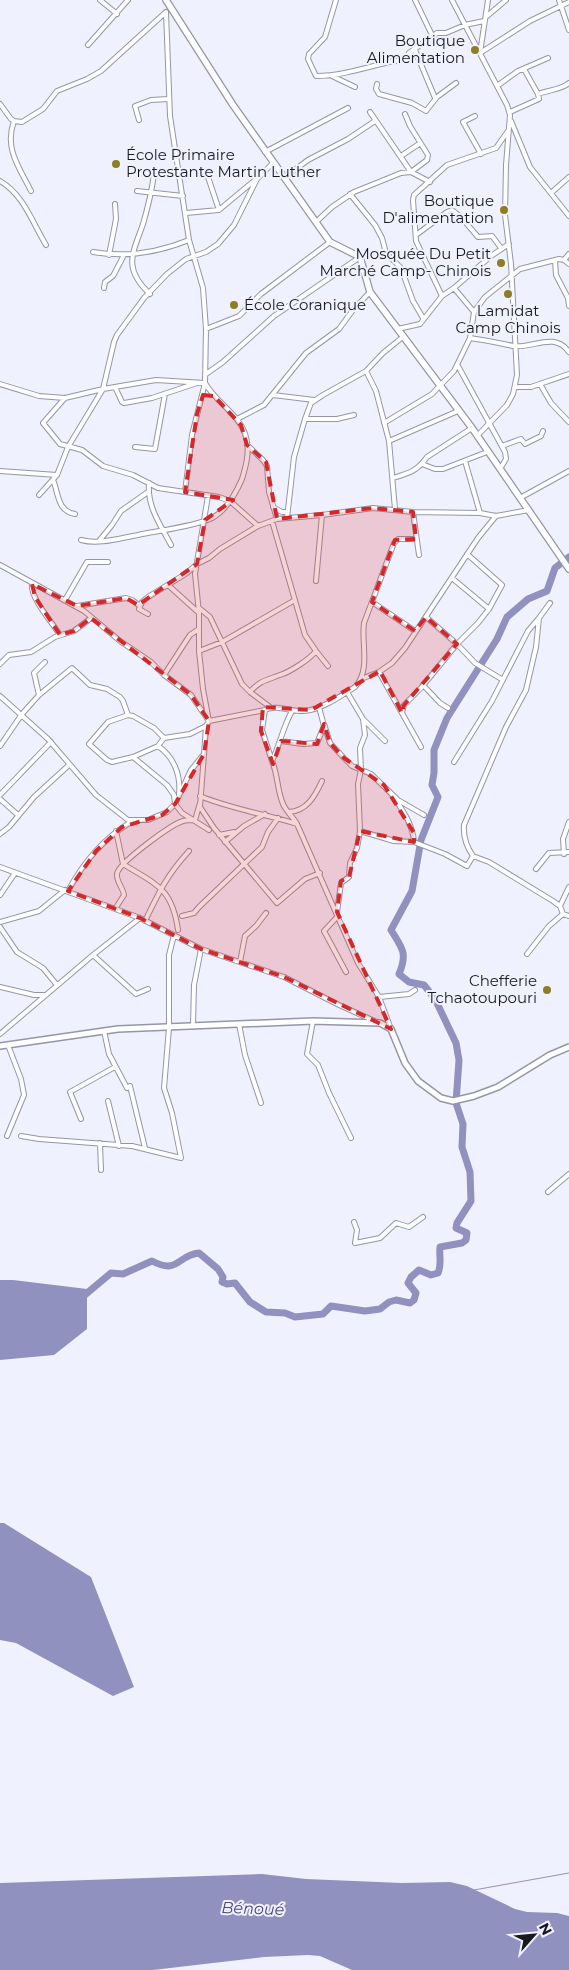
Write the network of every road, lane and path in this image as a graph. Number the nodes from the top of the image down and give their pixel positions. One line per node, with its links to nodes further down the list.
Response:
1 (100, 0): 13 (street)
2 (128, 0): 13 (street)
3 (166, 0): 12 (main road)
4 (336, 0): 23 (street)
5 (415, 0): 17 (street)
6 (452, 0): 15 (street)
7 (488, 0): 14 (street)
8 (506, 0): 14 (street)
9 (558, 0): 11 (street)
10 (569, 2): 11 (street)
11 (561, 6): 16 (street); 20 (street)
12 (168, 10): 31 (street); 40 (street); 44 (main road)
13 (117, 14): 18 (street)
14 (485, 19): 15 (street); 20 (street)
15 (464, 25): 17 (street); 20 (street)
16 (569, 30)
17 (432, 35): 19 (street)
18 (88, 45)
19 (415, 50): 23 (street); 30 (street)
20 (480, 53): 27 (street)
21 (548, 58): 22 (street)
22 (524, 69): 27 (street); 29 (street)
23 (332, 76): 28 (street)
24 (456, 83): 30 (street)
25 (377, 84): 30 (street)
26 (568, 85): 29 (street)
27 (497, 86): 35 (street)
28 (355, 87)
29 (538, 94): 35 (street)
30 (435, 98)
31 (169, 99): 39 (street); 61 (street)
32 (0, 104): 40 (street)
33 (348, 108): 44 (street)
34 (370, 112): 41 (street)
35 (510, 112): 38 (street)
36 (405, 114): 43 (street)
37 (475, 116): 45 (street)
38 (510, 119): 42 (street); 59 (street)
39 (138, 120)
40 (14, 121): 56 (street)
41 (375, 121): 46 (street); 52 (street)
42 (508, 129): 45 (street); 70 (street)
43 (419, 144): 46 (street); 49 (street)
44 (266, 152): 47 (main road)
45 (481, 154): 55 (street)
46 (401, 156): 49 (street)
47 (273, 163): 52 (main road); 53 (street)
48 (154, 171): 58 (street)
49 (411, 172): 55 (street); 60 (street)
50 (208, 177): 63 (street)
51 (569, 177): 59 (street)
52 (284, 178): 66 (main road)
53 (257, 179): 63 (street); 78 (street)
54 (0, 181): 71 (street)
55 (430, 182): 67 (street)
56 (31, 191)
57 (136, 191): 58 (street)
58 (151, 193): 61 (street); 77 (street)
59 (551, 193): 65 (street)
60 (350, 194): 66 (street); 91 (street)
61 (183, 196): 64 (street)
62 (115, 204): 75 (street)
63 (219, 210): 64 (street)
64 (186, 213): 68 (street)
65 (569, 216)
66 (316, 222): 69 (main road)
67 (416, 235): 72 (street); 88 (street)
68 (189, 240): 77 (street); 78 (street)
69 (330, 242): 79 (main road); 92 (street)
70 (509, 244): 72 (street); 83 (street)
71 (46, 245)
72 (501, 248): 85 (street)
73 (93, 252): 75 (street)
74 (569, 254): 81 (street)
75 (109, 255): 76 (street)
76 (124, 255): 77 (street); 84 (street)
77 (132, 255): 87 (street)
78 (193, 256): 87 (street); 92 (street)
79 (360, 257): 86 (main road); 100 (street)
80 (555, 260): 81 (street); 83 (street); 89 (street)
81 (564, 260): 82 (street)
82 (569, 264)
83 (512, 275): 90 (street); 96 (street)
84 (104, 288)
85 (454, 288): 88 (street); 90 (street)
86 (370, 292): 93 (main road); 112 (street)
87 (150, 294): 109 (street)
88 (442, 296): 91 (street)
89 (569, 306)
90 (474, 312): 95 (street)
91 (424, 318): 93 (street)
92 (206, 329): 100 (street)
93 (398, 329): 94 (main road)
94 (404, 336): 99 (street); 107 (main road)
95 (470, 338): 96 (street); 98 (street)
96 (514, 346): 97 (street); 108 (street)
97 (569, 352)
98 (458, 366): 107 (street); 122 (street)
99 (366, 371): 115 (street); 120 (street)
100 (206, 374): 103 (street)
101 (569, 374): 105 (street)
102 (197, 383): 103 (street); 106 (street); 110 (street)
103 (206, 383): 111 (street); 113 (street)
104 (0, 384): 114 (street)
105 (540, 384): 108 (street); 121 (street)
106 (115, 386): 109 (street); 110 (street)
107 (440, 387): 116 (main road); 120 (street)
108 (515, 387): 122 (street)
109 (103, 389): 114 (street); 129 (street)
110 (165, 394): 130 (street)
111 (203, 395): 113 (street); 142 (street)
112 (273, 395): 115 (street); 119 (street)
113 (214, 396): 119 (street)
114 (65, 398): 129 (street)
115 (314, 400): 118 (street)
116 (458, 410): 123 (main road); 126 (street)
117 (354, 415): 118 (street)
118 (305, 418): 150 (street)
119 (237, 419): 127 (street)
120 (384, 422): 126 (street)
121 (569, 422)
122 (490, 425): 125 (street); 128 (street)
123 (472, 428): 125 (main road); 133 (street)
124 (543, 431): 128 (street)
125 (476, 437): 131 (main road)
126 (389, 441): 138 (street)
127 (248, 445): 146 (street); 147 (street)
128 (502, 446): 134 (street)
129 (68, 447): 137 (street); 140 (street)
130 (135, 447)
131 (487, 452): 132 (street); 134 (main road)
132 (465, 461): 133 (street); 153 (street)
133 (422, 464): 138 (street)
134 (500, 469): 145 (main road)
135 (569, 471): 145 (street)
136 (0, 472): 137 (street)
137 (57, 475): 139 (street)
138 (393, 478): 148 (street)
139 (53, 480): 143 (street); 152 (street)
140 (149, 483): 141 (street); 142 (street)
141 (148, 492): 160 (street); 163 (street)
142 (185, 492): 144 (street)
143 (39, 495)
144 (208, 496): 146 (street); 157 (street)
145 (520, 498): 149 (main road)
146 (230, 501): 157 (street); 159 (street)
147 (273, 507): 150 (street); 158 (street)
148 (394, 509): 151 (street); 154 (street)
149 (529, 510): 155 (street); 170 (main road)
150 (287, 512): 156 (street)
151 (413, 512): 153 (street); 161 (street)
152 (75, 514)
153 (480, 514): 155 (street)
154 (322, 516): 156 (street); 172 (street)
155 (496, 516): 165 (street)
156 (287, 518): 158 (street)
157 (205, 520): 160 (street); 168 (street)
158 (274, 520): 159 (street); 176 (street)
159 (258, 526): 168 (street)
160 (163, 530): 163 (street); 164 (street)
161 (416, 539): 166 (street); 177 (street)
162 (81, 540): 163 (street)
163 (99, 541)
164 (171, 544)
165 (467, 554): 171 (street); 181 (street)
166 (419, 555)
167 (108, 562): 175 (street)
168 (197, 564): 174 (street); 182 (street)
169 (1, 567): 173 (street)
170 (568, 568)
171 (452, 578): 181 (street); 184 (street)
172 (316, 581)
173 (32, 584): 175 (street); 189 (street)
174 (168, 585): 180 (street); 182 (street)
175 (65, 600): 179 (street)
176 (296, 600): 190 (street); 193 (street)
177 (372, 602): 188 (street); 200 (street)
178 (550, 603): 186 (street)
179 (77, 606): 180 (street); 185 (street)
180 (140, 606): 183 (street)
181 (489, 609): 191 (street)
182 (199, 611): 187 (street); 190 (street)
183 (148, 614)
184 (426, 617): 188 (street); 191 (street)
185 (91, 618): 189 (street); 198 (street)
186 (539, 618): 199 (street); 259 (street)
187 (199, 629): 192 (street); 198 (street)
188 (415, 631): 197 (street)
189 (60, 634): 195 (street)
190 (222, 642): 192 (street); 202 (street)
191 (457, 644): 199 (street); 201 (street)
192 (199, 651): 215 (street)
193 (316, 651): 196 (street); 202 (street)
194 (45, 662): 204 (street)
195 (0, 664)
196 (328, 666)
197 (379, 672): 200 (street); 211 (street)
198 (164, 675): 215 (street)
199 (503, 680): 228 (street)
200 (360, 681): 203 (street)
201 (424, 685): 208 (street); 211 (street)
202 (250, 692): 207 (street)
203 (346, 692): 206 (street); 214 (street)
204 (39, 695): 212 (street); 213 (street)
205 (0, 696): 212 (street)
206 (319, 707): 210 (street); 216 (street)
207 (270, 708): 209 (street); 210 (street)
208 (448, 708)
209 (265, 710): 215 (street); 227 (street)
210 (292, 711): 219 (street)
211 (402, 713): 224 (street)
212 (22, 714): 221 (street); 222 (street)
213 (128, 715): 218 (street); 226 (street)
214 (363, 718): 220 (street); 230 (street)
215 (209, 721): 217 (street)
216 (324, 724): 219 (street); 230 (street)
217 (206, 726): 218 (street); 225 (street)
218 (164, 738): 223 (street)
219 (281, 741): 227 (street)
220 (385, 741)
221 (51, 742): 229 (street); 233 (street)
222 (0, 746)
223 (158, 746): 226 (street); 234 (street)
224 (421, 747)
225 (204, 754): 234 (street); 235 (street)
226 (134, 757): 238 (street)
227 (272, 760): 239 (street)
228 (454, 762)
229 (69, 765): 241 (street); 245 (street)
230 (361, 770): 232 (street); 250 (street)
231 (322, 781): 239 (street)
232 (384, 786): 242 (street); 255 (street)
233 (0, 795)
234 (178, 796): 238 (street)
235 (200, 796): 237 (street); 240 (street)
236 (0, 799): 241 (street)
237 (200, 803): 244 (street); 253 (street)
238 (175, 804): 244 (street); 245 (street)
239 (289, 812): 247 (street)
240 (265, 814): 243 (street); 251 (street)
241 (18, 815): 252 (street)
242 (424, 815)
243 (278, 818): 247 (street); 261 (street)
244 (195, 820): 248 (street); 260 (street)
245 (132, 821): 249 (street)
246 (569, 822): 258 (street)
247 (297, 824): 265 (street)
248 (209, 830)
249 (116, 831): 260 (street); 268 (street)
250 (360, 831): 255 (street); 273 (street)
251 (236, 832): 253 (street); 254 (street)
252 (0, 834)
253 (219, 835): 254 (street)
254 (225, 842): 261 (street)
255 (414, 842): 259 (street)
256 (189, 851): 266 (street)
257 (569, 852): 258 (street)
258 (564, 854): 263 (street)
259 (473, 856): 270 (street)
260 (123, 864): 266 (street); 271 (street)
261 (244, 864): 265 (street); 275 (street)
262 (0, 868): 264 (street)
263 (536, 869)
264 (15, 873): 268 (street); 269 (street)
265 (320, 873): 273 (street)
266 (161, 887): 278 (street); 281 (street)
267 (569, 887): 270 (street)
268 (67, 891): 271 (street); 279 (street)
269 (0, 895)
270 (560, 906): 274 (street)
271 (114, 909): 277 (street)
272 (266, 913): 286 (street)
273 (338, 914): 287 (street); 293 (street)
274 (563, 914): 276 (street); 284 (street)
275 (182, 916)
276 (569, 916)
277 (140, 918): 278 (street); 285 (street)
278 (145, 921): 282 (street)
279 (0, 922)
280 (0, 927): 288 (street)
281 (178, 930)
282 (174, 935): 283 (street); 298 (street)
283 (201, 948): 286 (street); 297 (street)
284 (527, 954)
285 (93, 955): 288 (street); 290 (street)
286 (240, 962): 296 (street)
287 (346, 972)
288 (57, 985): 292 (street)
289 (0, 987): 292 (street)
290 (148, 990)
291 (415, 990): 293 (street)
292 (44, 995): 301 (street)
293 (380, 997): 299 (street)
294 (313, 1021): 295 (street); 296 (street); 311 (street)
295 (239, 1024): 297 (street); 307 (street)
296 (380, 1024): 299 (street)
297 (193, 1025): 298 (street)
298 (169, 1028): 300 (street); 314 (street)
299 (391, 1029): 304 (street)
300 (104, 1031): 302 (street); 305 (street)
301 (0, 1034)
302 (8, 1045): 303 (street); 309 (street)
303 (0, 1046)
304 (569, 1047)
305 (115, 1067): 308 (street); 314 (street)
306 (108, 1101): 313 (street)
307 (261, 1103)
308 (81, 1120)
309 (7, 1136)
310 (21, 1136): 312 (street)
311 (352, 1138)
312 (100, 1144): 313 (street); 315 (street)
313 (118, 1146): 314 (street)
314 (145, 1148)
315 (100, 1170)
316 (569, 1174): 317 (street)
317 (548, 1192)
318 (423, 1216): 319 (street)
319 (354, 1222)

